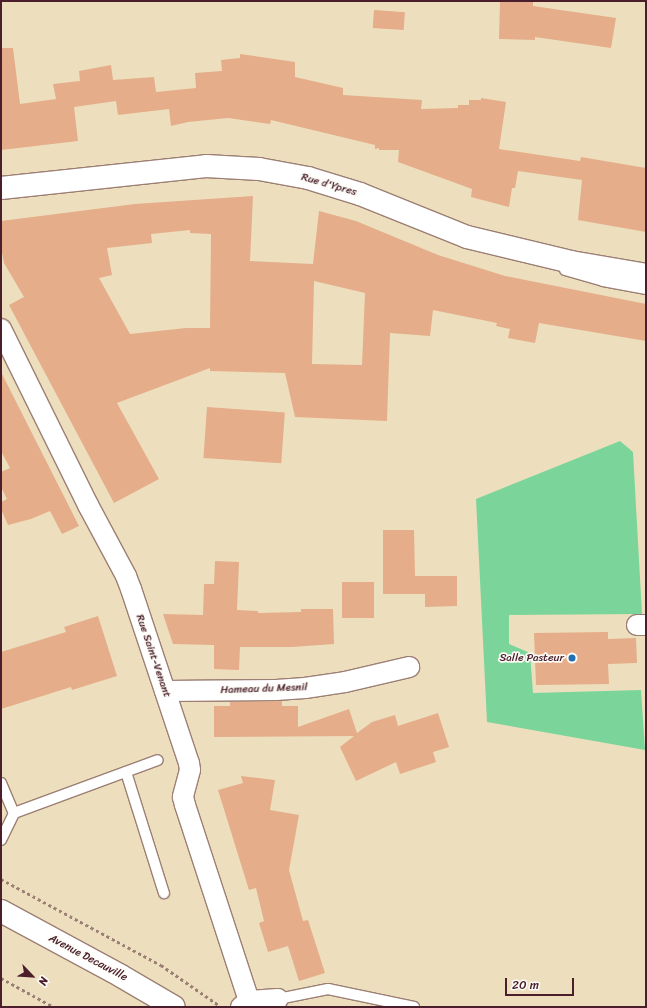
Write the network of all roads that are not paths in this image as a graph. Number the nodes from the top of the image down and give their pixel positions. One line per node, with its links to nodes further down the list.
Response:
1 (1, 188): 2 (main road, Rue d'Ypres)
2 (503, 247): 3 (main road, Rue d'Ypres); 4 (lane)
3 (646, 275)
4 (646, 289)
5 (1, 329): 7 (street, Rue Saint-Venant)
6 (409, 667): 7 (street, Hameau du Mesnil)
7 (165, 690): 16 (street, Rue Saint-Venant)
8 (158, 760): 9 (lane)
9 (126, 772): 11 (lane); 13 (lane)
10 (1, 782): 11 (lane)
11 (14, 813): 12 (lane)
12 (1, 840)
13 (164, 893)
14 (1, 911): 17 (main road, Avenue Decauville)
15 (278, 999): 16 (street, Rue Saint-Venant); 18 (lane)
16 (245, 1004)
17 (174, 1007)
18 (414, 1007)

